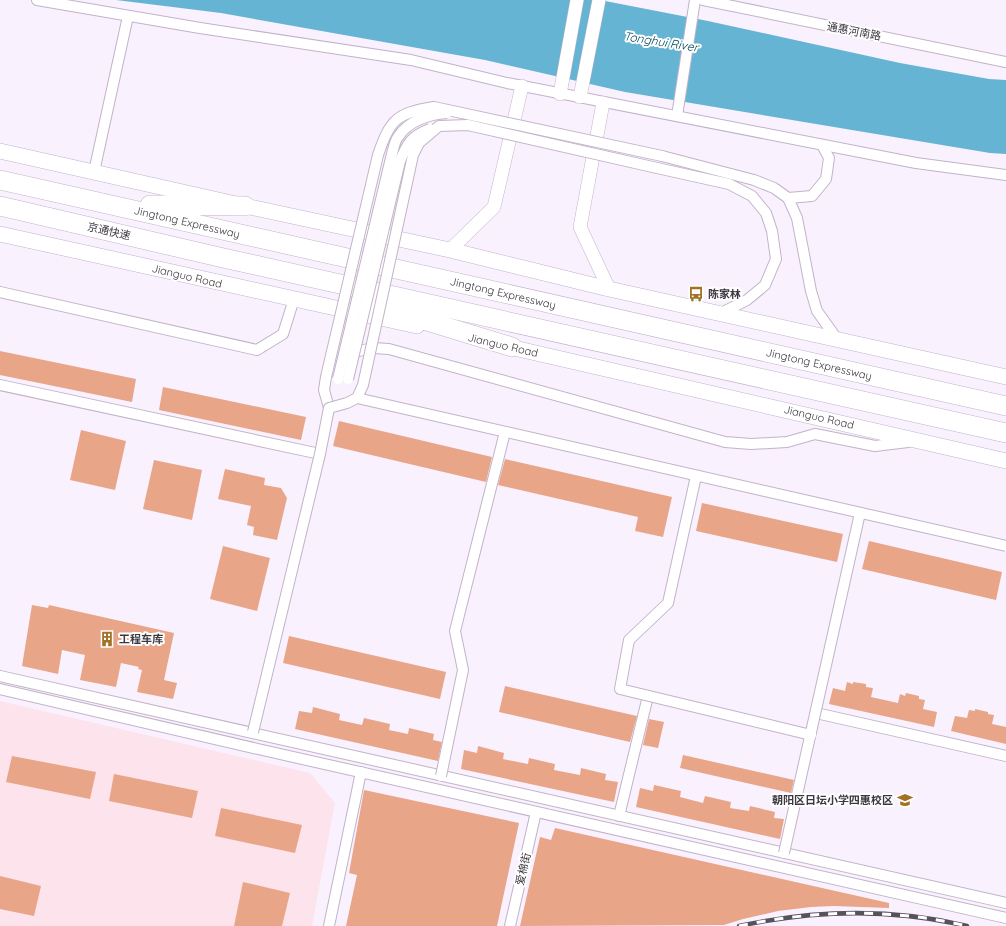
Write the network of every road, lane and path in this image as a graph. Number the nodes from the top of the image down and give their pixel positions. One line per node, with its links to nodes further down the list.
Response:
1 (37, 0): 6 (street)
2 (577, 0): 9 (street)
3 (599, 0): 10 (street)
4 (695, 0): 13 (street)
5 (703, 0): 7 (street, 通惠河南路)
6 (128, 16): 8 (street); 17 (street)
7 (1006, 62)
8 (522, 86): 9 (street); 25 (street)
9 (560, 94): 10 (street)
10 (580, 98): 11 (street)
11 (603, 102): 13 (street); 27 (street)
12 (457, 112): 20 (street, bridge); 33 (street, bridge); 38 (street, bridge)
13 (677, 116): 15 (street)
14 (439, 126): 30 (street, bridge); 33 (street, bridge); 36 (street, bridge)
15 (822, 145): 18 (street); 20 (street)
16 (0, 151): 17 (main road)
17 (94, 172): 23 (main road)
18 (1006, 175)
19 (0, 180): 21 (highway, Jingtong Expressway)
20 (788, 198): 31 (street)
21 (113, 205): 23 (highway); 37 (highway, Jingtong Expressway)
22 (0, 206): 26 (highway, 京通快速)
23 (245, 206): 25 (main road)
24 (0, 234): 29 (main road, Jianguo Road)
25 (450, 250): 27 (main road)
26 (219, 256): 32 (highway); 40 (highway)
27 (609, 290): 30 (main road)
28 (0, 292): 29 (street)
29 (294, 300): 32 (main road, Jianguo Road)
30 (719, 314): 31 (main road)
31 (837, 339): 34 (main road)
32 (512, 347): 41 (main road, Jianguo Road)
33 (354, 352): 41 (street, bridge)
34 (1006, 377)
35 (0, 385): 42 (street)
36 (357, 398): 38 (street, bridge); 39 (street, bridge)
37 (1006, 406)
38 (329, 408): 42 (street, bridge)
39 (505, 432): 44 (street, bridge); 55 (street, bridge)
40 (1006, 433)
41 (920, 440): 43 (main road, Jianguo Road)
42 (320, 454): 51 (street, bridge)
43 (1006, 461)
44 (696, 476): 45 (street, bridge); 49 (street, bridge)
45 (860, 513): 46 (street, bridge); 50 (street, bridge)
46 (1006, 546)
47 (0, 676): 51 (street)
48 (0, 689): 54 (street)
49 (648, 696): 52 (street, bridge); 57 (street)
50 (816, 713): 52 (street, bridge); 53 (street)
51 (253, 732): 55 (street)
52 (811, 735): 58 (street, bridge)
53 (1006, 756)
54 (361, 772): 56 (street); 61 (street)
55 (441, 776): 57 (street)
56 (536, 812): 60 (street); 62 (street, 爱棉街)
57 (619, 816): 58 (street)
58 (784, 853): 59 (street)
59 (1006, 903)
60 (1006, 918)
61 (329, 926)
62 (510, 926)

